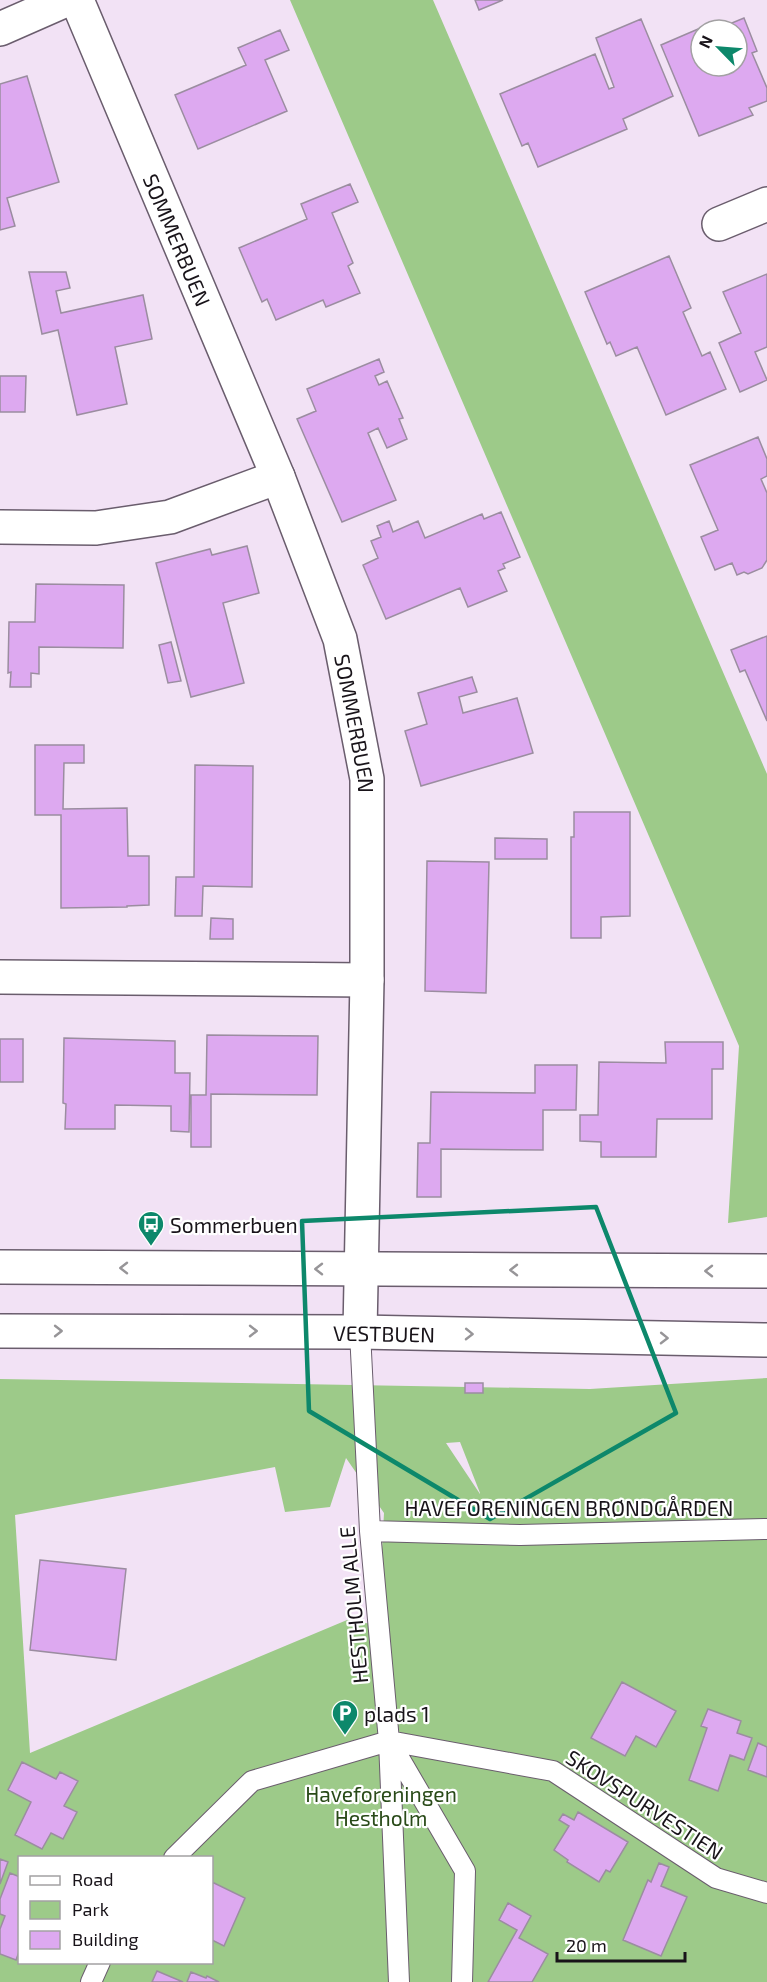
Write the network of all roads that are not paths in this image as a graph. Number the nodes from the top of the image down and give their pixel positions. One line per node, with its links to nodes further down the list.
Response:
1 (66, 0): 3 (street)
2 (77, 0): 6 (street, SOMMERBUEN)
3 (0, 29)
4 (767, 204): 5 (street)
5 (719, 224)
6 (278, 477): 7 (street); 9 (street, SOMMERBUEN)
7 (0, 527)
8 (0, 977): 9 (street)
9 (367, 980): 11 (street, SOMMERBUEN)
10 (0, 1267): 11 (street, one-way to 10)
11 (361, 1269): 12 (street, one-way to 11); 14 (street, SOMMERBUEN)
12 (767, 1271)
13 (0, 1331): 14 (street, VESTBUEN, one-way to 14)
14 (360, 1332): 15 (street, VESTBUEN, one-way to 15); 17 (lane, HESTHOLM ALLE)
15 (767, 1340)
16 (767, 1529): 17 (lane, HAVEFORENINGEN BRØNDGÅRDEN)
17 (370, 1531): 18 (lane, HESTHOLM ALLE)
18 (389, 1741): 19 (lane); 20 (lane, SKOVSPURVESTIEN); 23 (lane, HESTHOLM ALLE); 24 (lane)
19 (175, 1856)
20 (767, 1893)
21 (99, 1964): 22 (lane)
22 (91, 1982)
23 (399, 1982)
24 (462, 1982)

